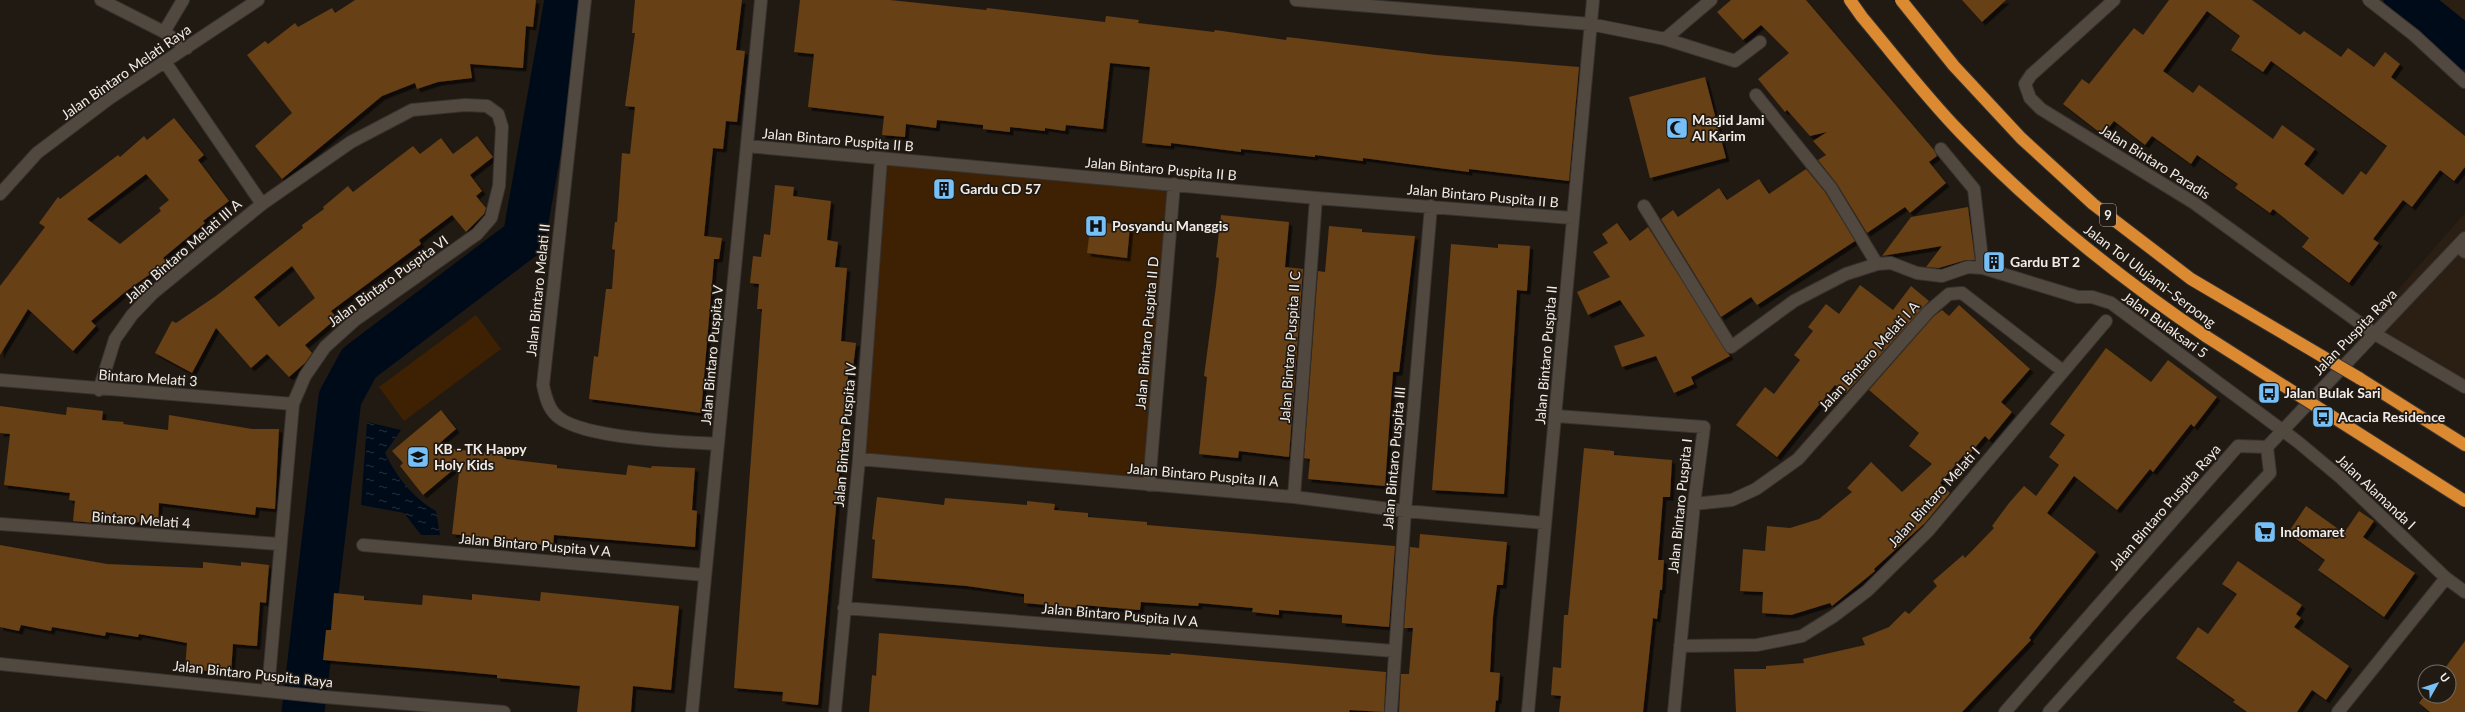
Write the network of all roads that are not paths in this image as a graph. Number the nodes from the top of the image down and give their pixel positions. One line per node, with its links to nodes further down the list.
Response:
1 (101, 0): 14 (street)
2 (183, 0): 14 (street)
3 (258, 0): 17 (street, Jalan Bintaro Melati Raya)
4 (585, 0): 44 (street, Jalan Bintaro Melati II)
5 (761, 0): 22 (street, Jalan Bintaro Puspita V)
6 (1296, 0): 13 (street)
7 (1593, 0): 13 (street, Jalan Bintaro Puspita II)
8 (1711, 0): 15 (street)
9 (1850, 0): 50 (highway, Jalan Tol Ulujami–Serpong, bridge)
10 (1901, 0): 45 (highway, Jalan Tol Ulujami–Serpong / 9, bridge)
11 (2114, 0): 36 (street, Jalan Bintaro Paradis)
12 (2369, 0): 19 (street)
13 (1590, 24): 15 (street); 31 (street, Jalan Bintaro Puspita II)
14 (164, 32): 17 (street)
15 (1665, 39): 16 (street)
16 (1760, 42)
17 (187, 48): 18 (street, Jalan Bintaro Melati Raya)
18 (165, 62): 26 (street, Jalan Bintaro Melati Raya); 28 (street, Jalan Bintaro Melati III A)
19 (2465, 82)
20 (1756, 95): 33 (street)
21 (498, 114): 28 (street, Jalan Bintaro Melati III A); 41 (street, Jalan Bintaro Puspita VI)
22 (747, 146): 24 (street, Jalan Bintaro Puspita II B); 44 (street, Jalan Bintaro Puspita V)
23 (1941, 149): 34 (street)
24 (881, 159): 25 (street, Jalan Bintaro Puspita II B); 47 (street, Jalan Bintaro Puspita IV)
25 (1174, 184): 27 (street, Jalan Bintaro Puspita II B); 48 (street, Jalan Bintaro Puspita II D)
26 (0, 194)
27 (1316, 198): 29 (street, Jalan Bintaro Puspita II B); 49 (street, Jalan Bintaro Puspita II C)
28 (262, 204): 40 (street, Jalan Bintaro Melati III A)
29 (1431, 206): 31 (street, Jalan Bintaro Puspita II B); 52 (street, Jalan Bintaro Puspita III)
30 (1644, 206): 33 (street, Jalan Bulaksari 5)
31 (1572, 218): 42 (street, Jalan Bintaro Puspita II)
32 (2463, 246): 36 (street, Jalan Puspita Raya)
33 (1877, 264): 34 (street, Jalan Bulaksari 5)
34 (1983, 268): 43 (street, Jalan Bulaksari 5)
35 (2106, 321): 37 (street, Jalan Bintaro Melati I)
36 (2375, 334): 39 (street, Jalan Bintaro Paradis); 43 (street, Jalan Puspita Raya)
37 (2063, 371): 51 (street, Jalan Bintaro Melati I A); 61 (street, Jalan Bintaro Melati I)
38 (0, 380): 40 (street, Bintaro Melati 3)
39 (2465, 387)
40 (99, 390): 41 (street, Bintaro Melati 3)
41 (293, 404): 55 (street, Jalan Bintaro Puspita VI)
42 (1556, 416): 51 (street, Jalan Bintaro Puspita I); 53 (street, Jalan Bintaro Puspita II)
43 (2283, 430): 46 (street, Jalan Puspita Raya); 58 (street, Jalan Alamanda I)
44 (718, 444): 57 (street, Jalan Bintaro Puspita V)
45 (2465, 445)
46 (2267, 447): 72 (street, Jalan Bintaro Puspita Raya); 73 (street)
47 (859, 459): 48 (street, Jalan Bintaro Puspita II A); 60 (street, Jalan Bintaro Puspita IV)
48 (1149, 485): 49 (street, Jalan Bintaro Puspita II A)
49 (1294, 497): 52 (street, Jalan Bintaro Puspita II A)
50 (2465, 501)
51 (1694, 504): 61 (street, Jalan Bintaro Puspita I)
52 (1405, 511): 53 (street, Jalan Bintaro Puspita II A); 62 (street, Jalan Bintaro Puspita III)
53 (1545, 523): 70 (street, Jalan Bintaro Puspita II)
54 (0, 524): 55 (street, Bintaro Melati 4)
55 (279, 544): 64 (street, Jalan Bintaro Puspita VI)
56 (363, 546): 57 (street, Jalan Bintaro Puspita V A)
57 (705, 575): 67 (street, Jalan Bintaro Puspita V)
58 (2446, 578): 59 (street, Jalan Alamanda I); 65 (street)
59 (2465, 592)
60 (844, 608): 62 (street, Jalan Bintaro Puspita IV A); 68 (street, Jalan Bintaro Puspita IV)
61 (1680, 646): 71 (street, Jalan Bintaro Puspita I)
62 (1394, 651): 69 (street, Jalan Bintaro Puspita III)
63 (0, 664): 64 (street, Jalan Bintaro Puspita Raya)
64 (268, 690): 66 (street, Jalan Bintaro Puspita Raya)
65 (2342, 711)
66 (504, 712)
67 (692, 712)
68 (836, 712)
69 (1391, 712)
70 (1528, 712)
71 (1674, 712)
72 (2005, 712)
73 (2049, 712)

